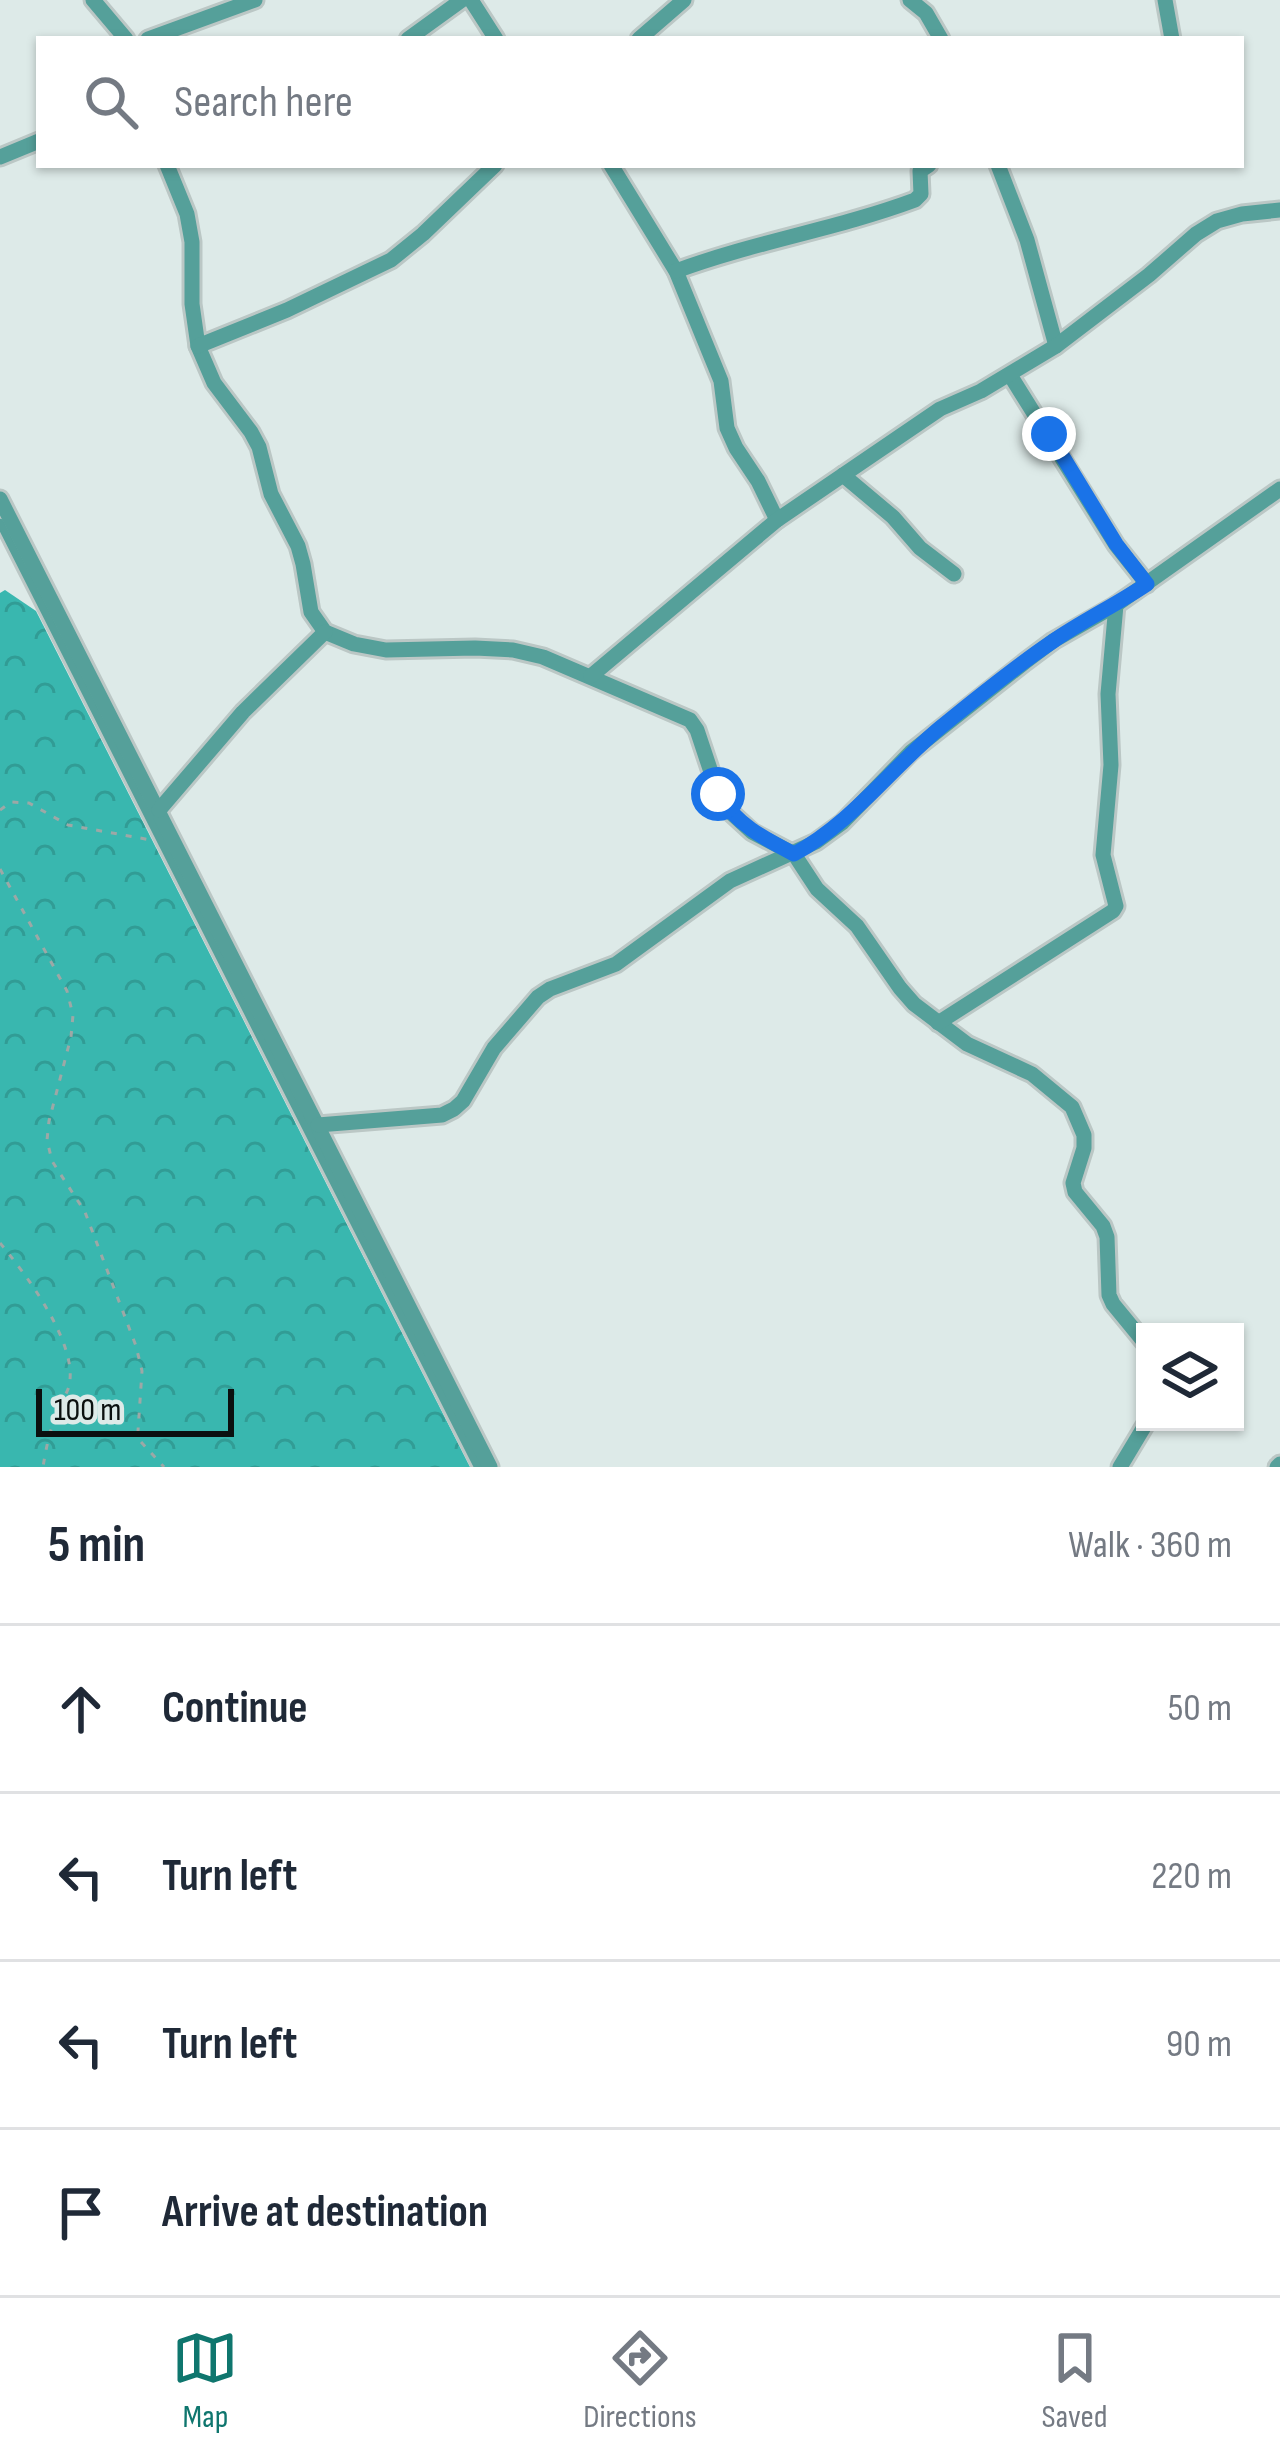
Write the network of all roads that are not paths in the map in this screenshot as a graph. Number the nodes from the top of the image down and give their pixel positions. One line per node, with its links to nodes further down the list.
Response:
1 (93, 0): 7 (street)
2 (255, 0): 8 (street)
3 (466, 0): 9 (street); 10 (street)
4 (684, 0): 11 (street)
5 (910, 0): 12 (street)
6 (1165, 0): 13 (street)
7 (123, 36)
8 (156, 36)
9 (412, 36)
10 (494, 36)
11 (642, 36)
12 (939, 36)
13 (1171, 36)
14 (36, 142): 15 (street)
15 (0, 157)
16 (168, 168): 23 (street)
17 (491, 168): 23 (street)
18 (612, 168): 22 (street)
19 (924, 168): 22 (street)
20 (999, 168): 24 (street)
21 (1280, 210): 24 (street)
22 (676, 271): 29 (street)
23 (198, 346): 34 (street)
24 (1056, 346): 25 (street)
25 (1010, 375): 26 (street); 32 (street)
26 (843, 475): 29 (street); 31 (street)
27 (1280, 489): 32 (street)
28 (0, 499): 36 (street)
29 (777, 520): 35 (street)
30 (0, 523): 42 (lane)
31 (954, 574)
32 (1147, 584): 33 (street)
33 (1116, 605): 37 (street); 38 (street)
34 (325, 632): 35 (street); 36 (street)
35 (590, 676): 37 (street)
36 (159, 810): 39 (street)
37 (794, 854): 38 (street); 39 (street)
38 (938, 1023): 40 (street)
39 (318, 1125): 43 (street)
40 (1136, 1332)
41 (1142, 1431): 44 (street)
42 (478, 1467)
43 (490, 1467)
44 (1120, 1467)

